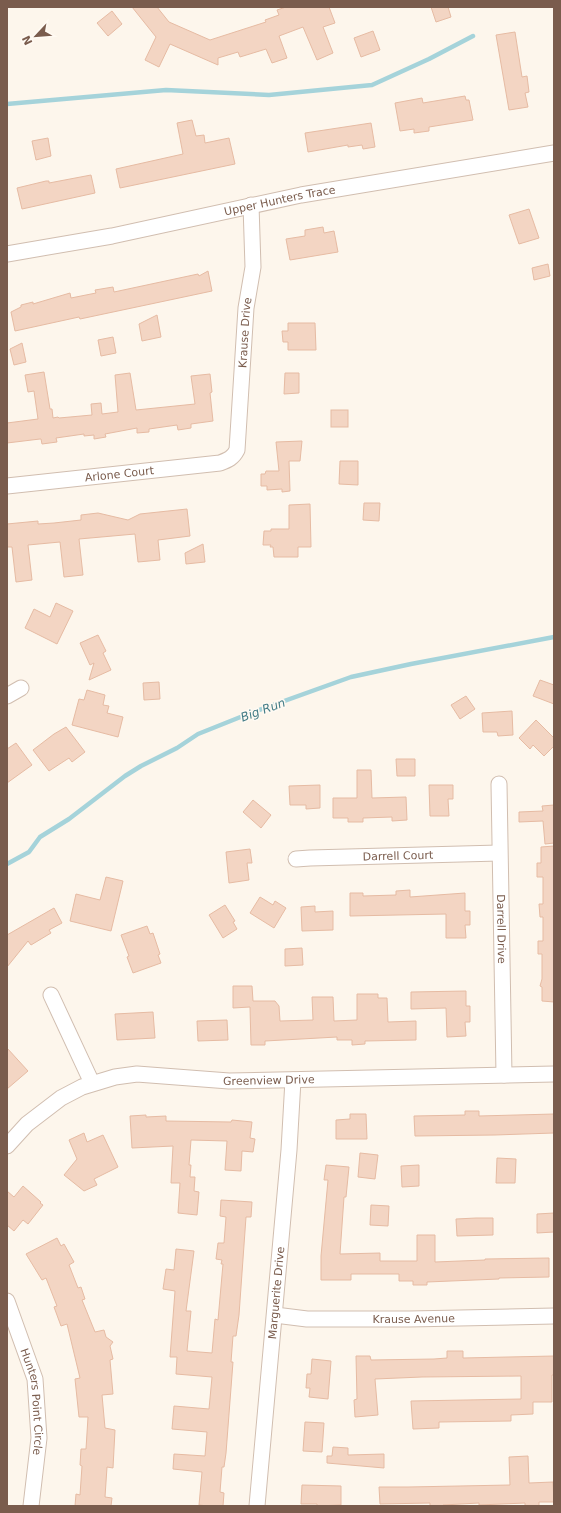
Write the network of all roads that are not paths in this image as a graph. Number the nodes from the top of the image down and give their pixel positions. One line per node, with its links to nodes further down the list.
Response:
1 (554, 154): 2 (street, Upper Hunters Trace)
2 (251, 205): 3 (street, Upper Hunters Trace); 4 (street, Krause Drive)
3 (7, 254)
4 (230, 459): 5 (street, Arlone Court)
5 (7, 486)
6 (21, 688): 7 (street)
7 (7, 696)
8 (498, 784): 9 (street, Darrell Drive)
9 (499, 853): 10 (street, Darrell Court); 13 (street, Darrell Drive)
10 (296, 859)
11 (51, 996): 15 (street)
12 (554, 1074): 13 (street, Greenview Drive)
13 (504, 1075): 14 (street, Greenview Drive)
14 (293, 1080): 15 (street, Greenview Drive); 18 (street, Marguerite Drive)
15 (92, 1083): 16 (street, Greenview Drive)
16 (7, 1146)
17 (7, 1301): 20 (street, Hunters Point Circle)
18 (275, 1315): 19 (street, Krause Avenue); 21 (street, Marguerite Drive)
19 (554, 1316)
20 (31, 1506)
21 (257, 1506)

